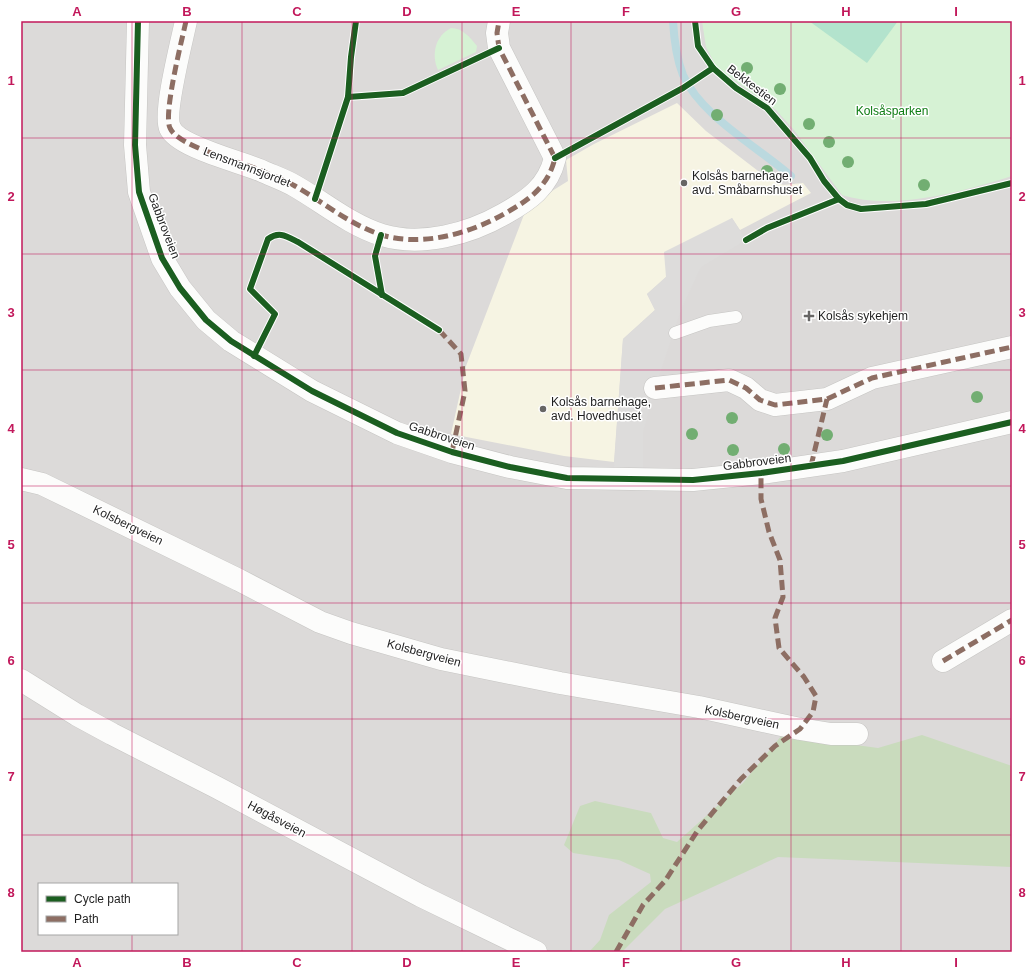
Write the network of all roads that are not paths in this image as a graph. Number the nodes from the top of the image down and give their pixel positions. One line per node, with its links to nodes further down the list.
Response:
1 (138, 21): 8 (street, Gabbroveien)
2 (186, 21): 3 (street, Lensmannsjordet)
3 (499, 21)
4 (736, 317): 5 (lane)
5 (675, 333)
6 (1012, 346): 7 (street)
7 (655, 388)
8 (1012, 422)
9 (21, 479): 13 (street, Kolsbergveien)
10 (1012, 620): 11 (street)
11 (943, 661)
12 (21, 680): 14 (street, Høgåsveien)
13 (857, 734)
14 (536, 952)

